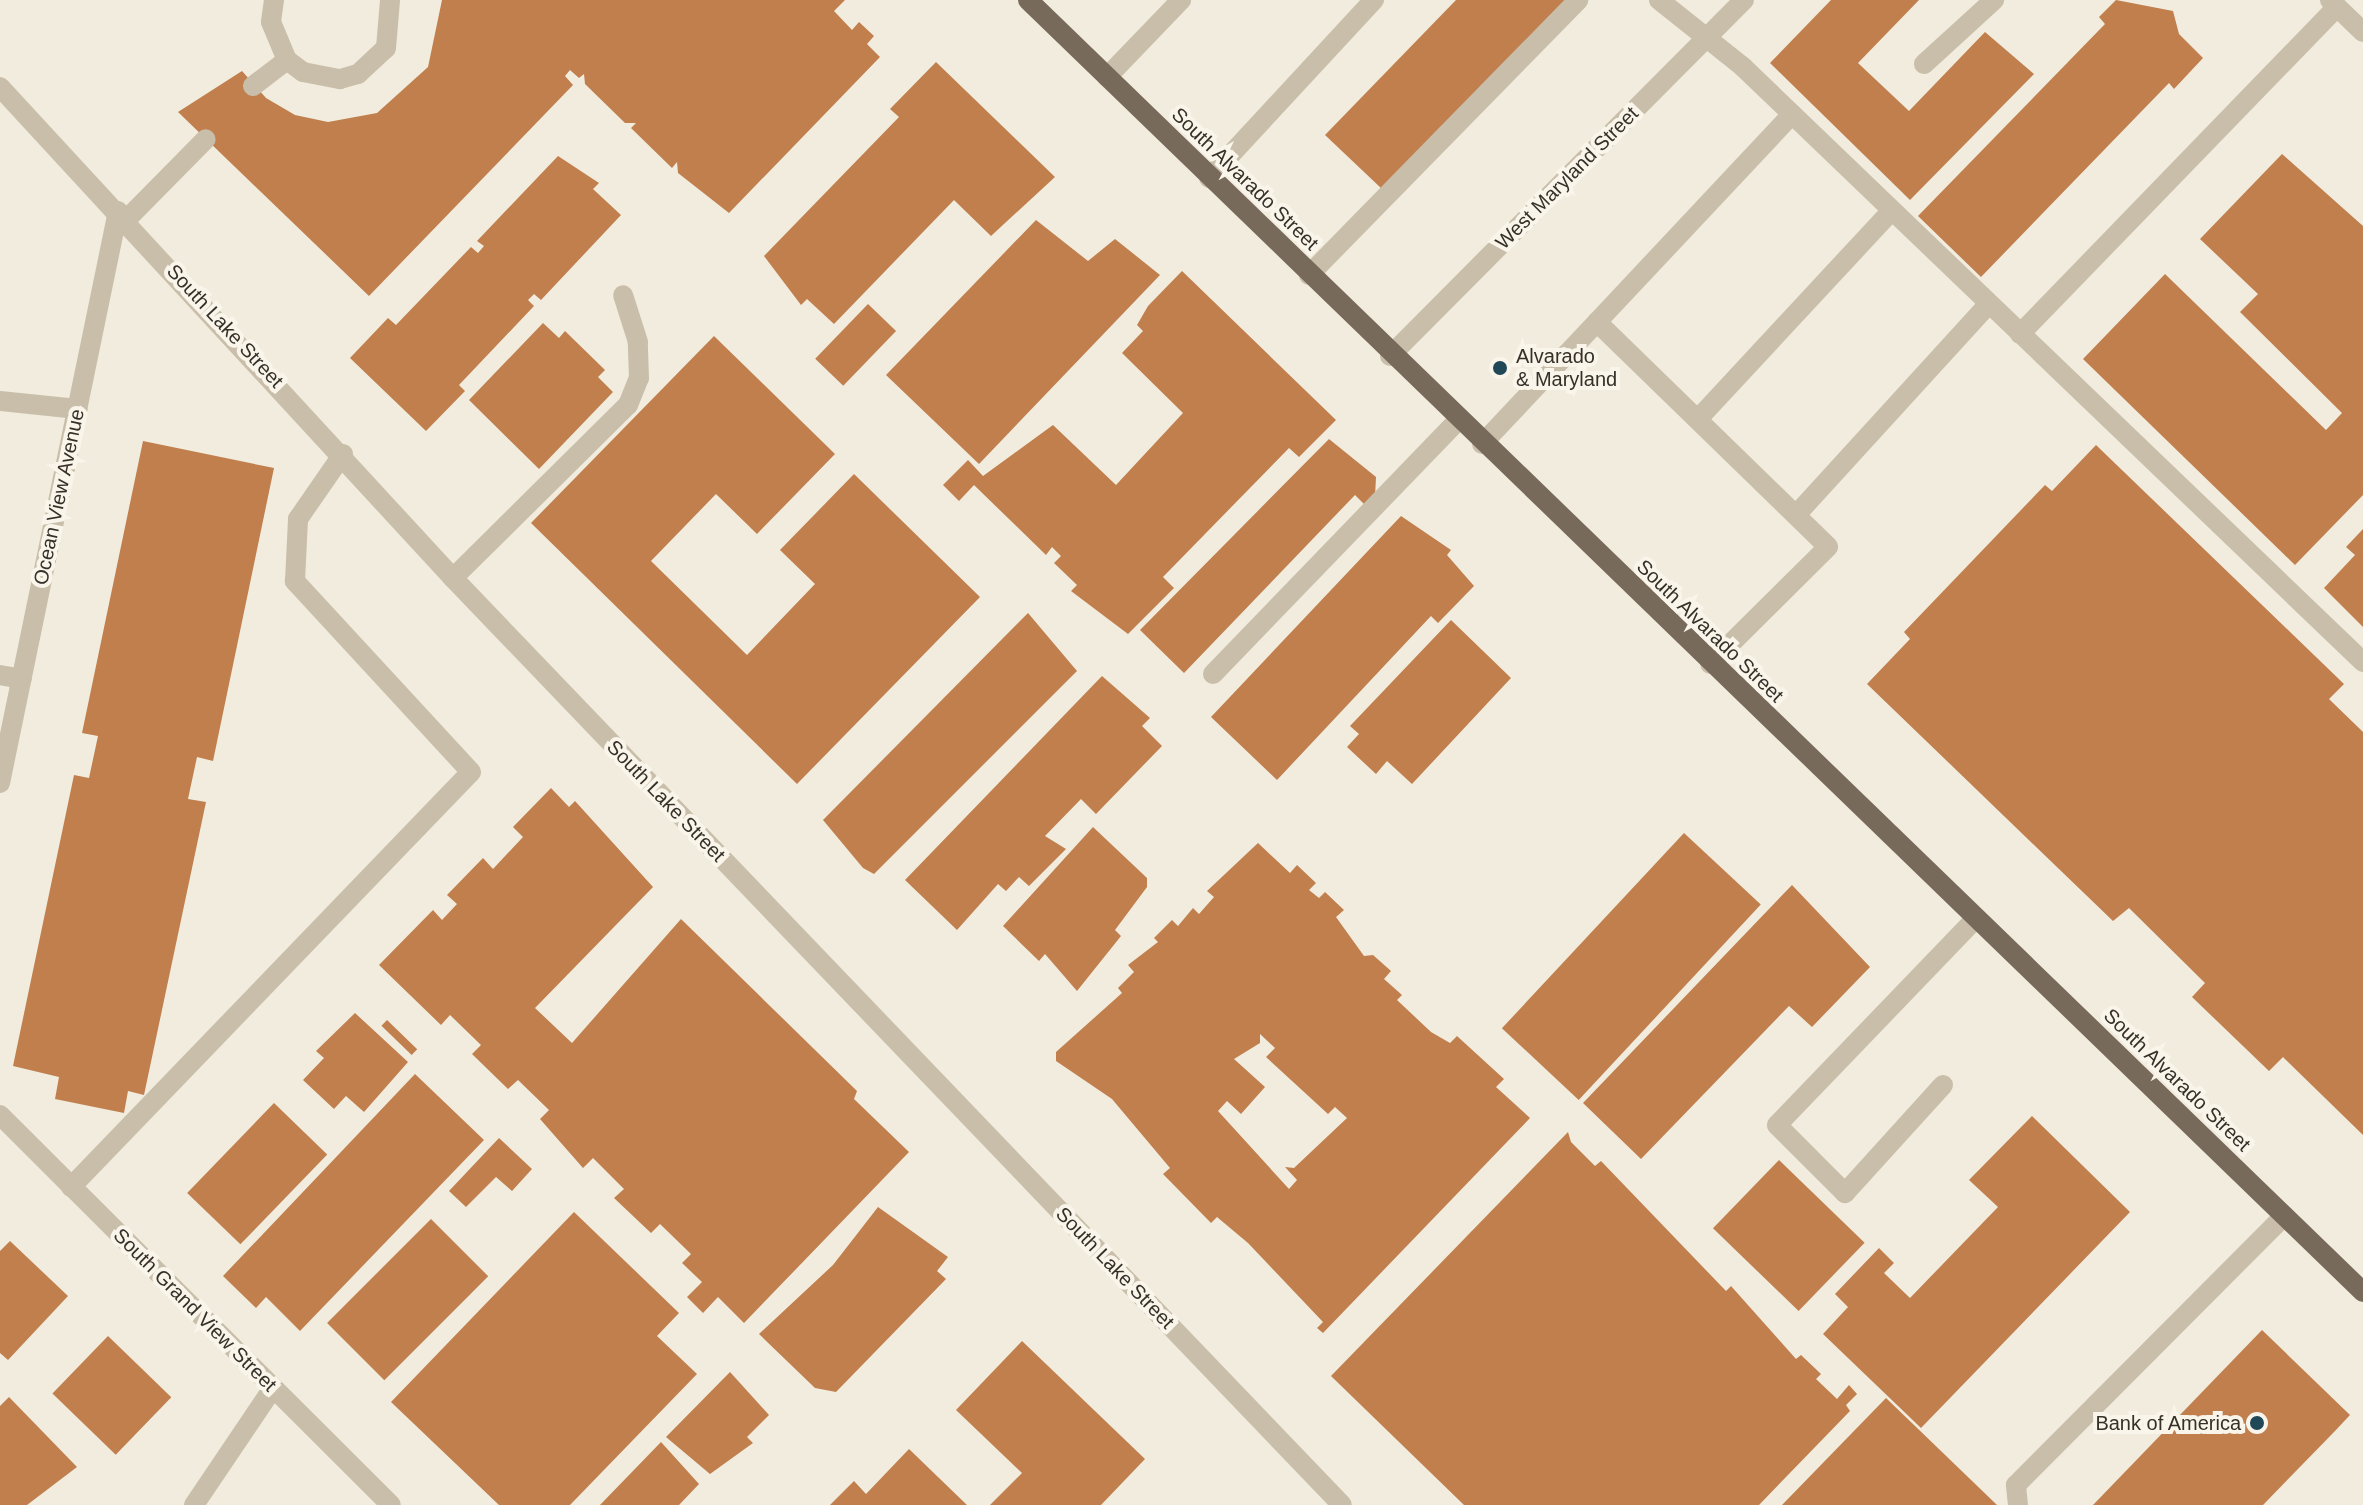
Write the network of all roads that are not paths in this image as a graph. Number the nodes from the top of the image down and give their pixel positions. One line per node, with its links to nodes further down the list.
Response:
1 (274, 0): 13 (street)
2 (390, 0): 13 (street)
3 (1028, 0): 15 (main road, South Alvarado Street)
4 (1181, 0): 15 (street)
5 (1374, 0): 20 (street)
6 (1578, 0): 23 (street)
7 (1659, 0): 12 (street)
8 (1744, 0): 12 (street, West Maryland Street)
9 (1994, 0): 14 (street)
10 (2333, 3): 11 (street); 27 (street)
11 (2363, 32)
12 (1706, 38): 18 (street); 28 (street, West Maryland Street)
13 (287, 60): 16 (street)
14 (1924, 64)
15 (1107, 77): 20 (main road, South Alvarado Street)
16 (253, 86)
17 (0, 87): 22 (street, South Lake Street)
18 (1792, 114): 21 (street); 26 (street)
19 (206, 139): 22 (street)
20 (1209, 178): 23 (main road, South Alvarado Street)
21 (1892, 210): 25 (street); 31 (street)
22 (123, 215): 30 (street, Ocean View Avenue); 34 (street, South Lake Street)
23 (1309, 275): 28 (main road, South Alvarado Street)
24 (623, 295): 36 (street)
25 (1989, 304): 27 (street); 35 (street)
26 (1597, 322): 31 (street); 33 (street)
27 (2020, 334): 37 (street)
28 (1390, 356): 32 (main road, South Alvarado Street)
29 (0, 401): 30 (street)
30 (78, 409): 41 (street, Ocean View Avenue)
31 (1698, 419): 35 (street)
32 (1457, 421): 33 (main road, South Alvarado Street); 39 (street)
33 (1482, 444): 38 (main road, South Alvarado Street)
34 (343, 454): 36 (street, South Lake Street); 46 (street)
35 (1796, 515): 38 (street)
36 (453, 578): 52 (street, South Lake Street)
37 (2363, 662)
38 (1710, 664): 43 (main road, South Alvarado Street)
39 (1213, 674)
40 (0, 675): 41 (street)
41 (22, 679): 42 (street, Ocean View Avenue)
42 (0, 783)
43 (1975, 919): 44 (street); 47 (main road, South Alvarado Street)
44 (1943, 1085)
45 (0, 1115): 46 (street, South Grand View Street)
46 (71, 1187): 49 (street, South Grand View Street)
47 (2284, 1216): 48 (main road, South Alvarado Street); 53 (street)
48 (2363, 1292)
49 (273, 1388): 50 (street); 51 (street, South Grand View Street)
50 (194, 1505)
51 (391, 1505)
52 (1342, 1505)
53 (2018, 1505)

